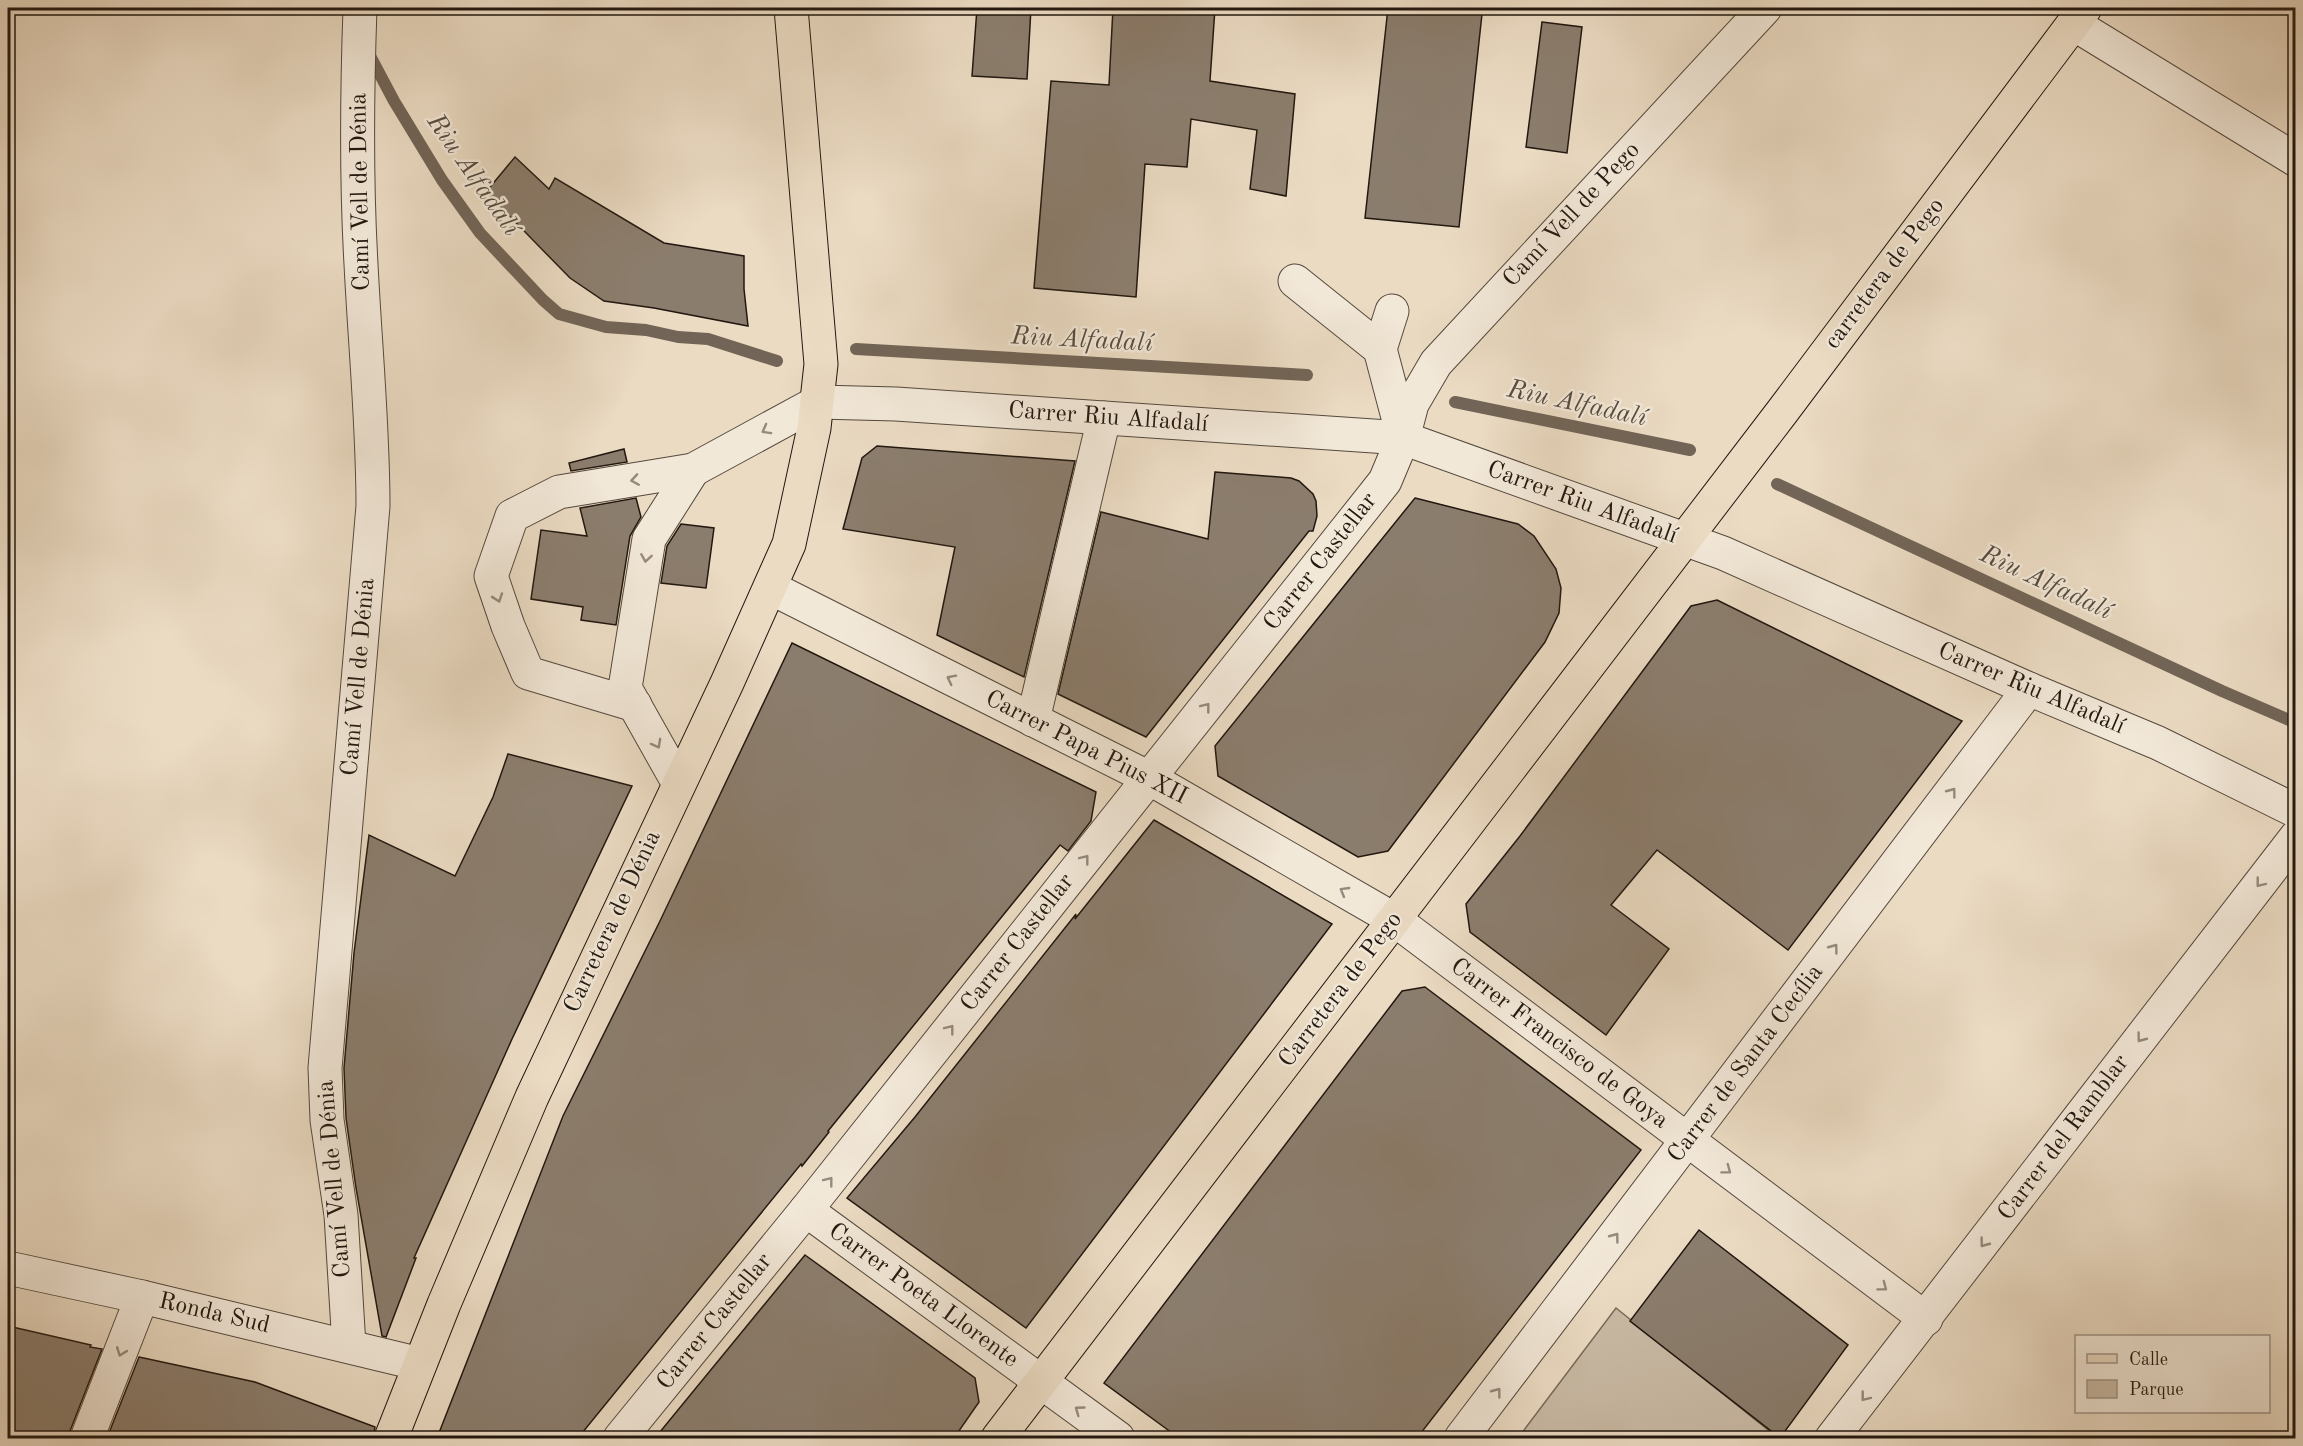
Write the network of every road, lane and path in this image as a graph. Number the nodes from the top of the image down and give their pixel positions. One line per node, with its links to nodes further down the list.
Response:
1 (360, 8): 28 (street, Camí Vell de Dénia)
2 (791, 8): 9 (main road, Carretera de Dénia)
3 (1765, 8): 11 (street, Camí Vell de Pego)
4 (2080, 16): 5 (street); 13 (main road, carretera de Pego)
5 (2295, 160)
6 (1295, 281): 8 (street)
7 (1392, 311): 8 (street)
8 (1380, 349): 11 (street)
9 (818, 402): 10 (street, Carrer Riu Alfadalí); 12 (street, one-way to 12); 14 (main road, Carretera de Dénia)
10 (1104, 418): 11 (street, Carrer Riu Alfadalí); 17 (street)
11 (1404, 438): 13 (street, Carrer Riu Alfadalí); 18 (street, Carrer Castellar, one-way to 11)
12 (693, 470): 16 (street, one-way to 16); 16 (street, one-way to 16)
13 (1683, 540): 15 (street, Carrer Riu Alfadalí); 22 (main road, Carretera de Pego)
14 (771, 588): 17 (street, Carrer Papa Pius XII, one-way to 14); 19 (main road, Carretera de Dénia)
15 (2029, 689): 20 (street, Carrer Riu Alfadalí); 23 (street, Carrer de Santa Cecília, one-way to 15)
16 (635, 705): 19 (street, one-way to 19)
17 (1033, 720): 18 (street, Carrer Papa Pius XII)
18 (1149, 778): 22 (street, Carrer Papa Pius XII, one-way to 18); 24 (street, Carrer Castellar, one-way to 18)
19 (679, 784): 29 (main road, Carretera de Dénia)
20 (2295, 811)
21 (2295, 837): 27 (street, Carrer del Ramblar, one-way to 27)
22 (1395, 920): 23 (street, Carrer Francisco de Goya); 30 (main road, Carretera de Pego)
23 (1688, 1141): 27 (street, Carrer Francisco de Goya, one-way to 27); 36 (street, Carrer de Santa Cecília, one-way to 23)
24 (806, 1210): 30 (street, Carrer Poeta Llorente); 33 (street, Carrer Castellar)
25 (8, 1268): 26 (street, Ronda Sud)
26 (142, 1297): 28 (street, Ronda Sud); 31 (street, one-way to 31)
27 (1926, 1319): 37 (street, Carrer del Ramblar, one-way to 37)
28 (349, 1346): 29 (street, Ronda Sud)
29 (420, 1364): 32 (main road, Carretera de Dénia)
30 (1040, 1383): 34 (main road, Carretera de Pego); 35 (street, Carrer Poeta Llorente, one-way to 30)
31 (87, 1438)
32 (391, 1438)
33 (620, 1438)
34 (998, 1438)
35 (1118, 1438)
36 (1461, 1438)
37 (1832, 1438)

